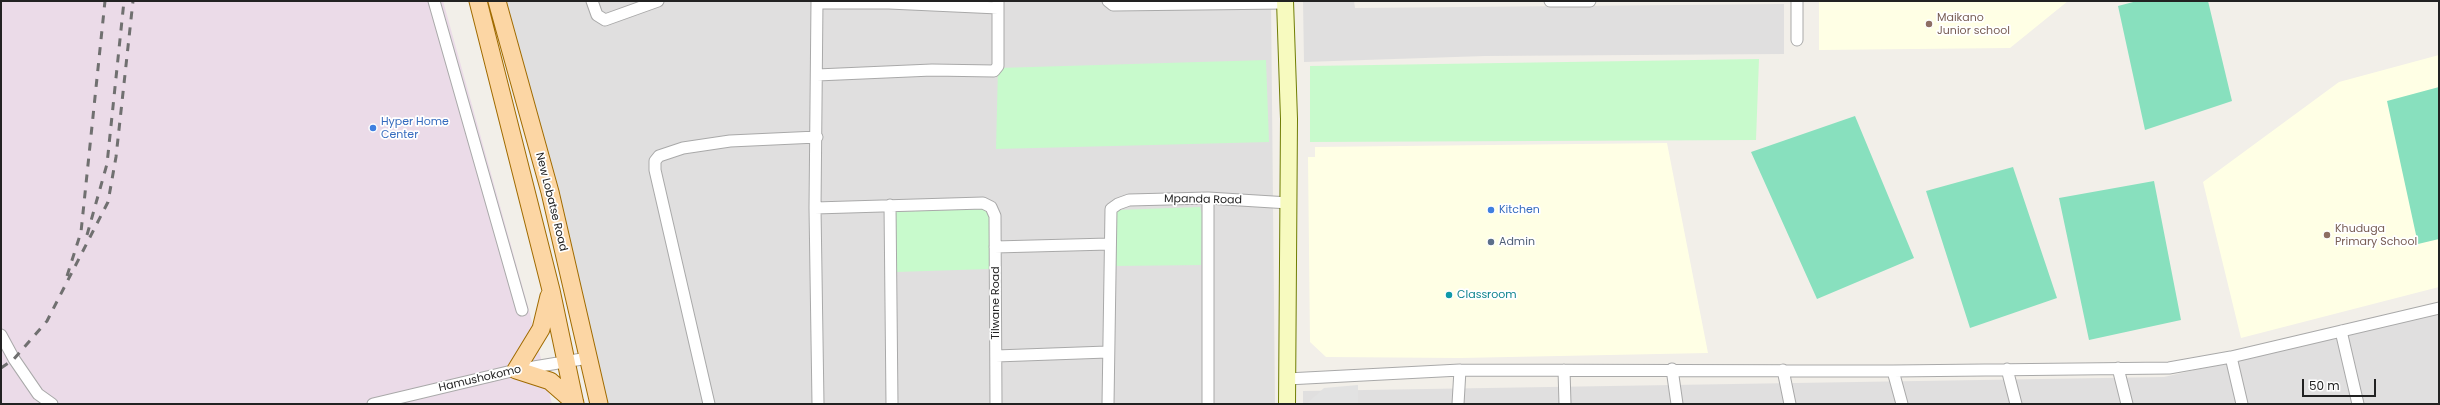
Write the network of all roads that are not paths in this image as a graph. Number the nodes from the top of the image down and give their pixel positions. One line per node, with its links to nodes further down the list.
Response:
1 (434, 1): 27 (street)
2 (478, 1): 25 (main road)
3 (497, 1): 33 (main road, New Lobatse Road)
4 (592, 1): 5 (street)
5 (658, 1)
6 (1550, 1): 7 (street)
7 (1580, 1): 8 (street)
8 (1590, 1)
9 (1797, 1): 16 (street)
10 (817, 2): 11 (street); 17 (street)
11 (889, 2): 15 (street)
12 (1211, 2): 13 (street); 14 (street)
13 (1285, 2): 20 (street)
14 (1110, 3)
15 (998, 5): 17 (street)
16 (1797, 40)
17 (817, 75): 18 (street)
18 (817, 137): 22 (street); 48 (street)
19 (1208, 198): 20 (street, Mpanda Road); 23 (street, Mpanda Road); 53 (street)
20 (1288, 203): 43 (street)
21 (890, 205): 22 (street); 24 (street, Tilwane Road); 50 (street)
22 (815, 208): 49 (street)
23 (1109, 244): 24 (street); 30 (street)
24 (996, 247): 31 (street, Tilwane Road)
25 (551, 290): 34 (main road); 38 (main road)
26 (2439, 308): 28 (street)
27 (522, 310)
28 (2341, 331): 32 (street); 63 (street)
29 (1, 335): 44 (street)
30 (1107, 352): 31 (street); 52 (street)
31 (996, 356): 51 (street, Tilwane Road)
32 (2231, 357): 35 (street); 62 (street)
33 (588, 358): 34 (street, Hamushokomo); 47 (main road, New Lobatse Road)
34 (565, 363): 38 (street, Hamushokomo); 46 (main road)
35 (2118, 368): 37 (street); 61 (street)
36 (1672, 369): 40 (street); 41 (street); 57 (street)
37 (2007, 369): 42 (street); 60 (street)
38 (516, 370): 45 (street, Hamushokomo); 46 (main road)
39 (1460, 370): 40 (street); 43 (street); 55 (street)
40 (1564, 370): 56 (street)
41 (1784, 370): 42 (street); 58 (street)
42 (1893, 370): 59 (street)
43 (1287, 379): 54 (street)
44 (52, 404)
45 (373, 404)
46 (575, 404)
47 (599, 404)
48 (709, 404)
49 (818, 404)
50 (892, 404)
51 (996, 404)
52 (1108, 404)
53 (1208, 404)
54 (1287, 404)
55 (1458, 404)
56 (1566, 404)
57 (1677, 404)
58 (1790, 404)
59 (1902, 404)
60 (2016, 404)
61 (2127, 404)
62 (2242, 404)
63 (2358, 404)

